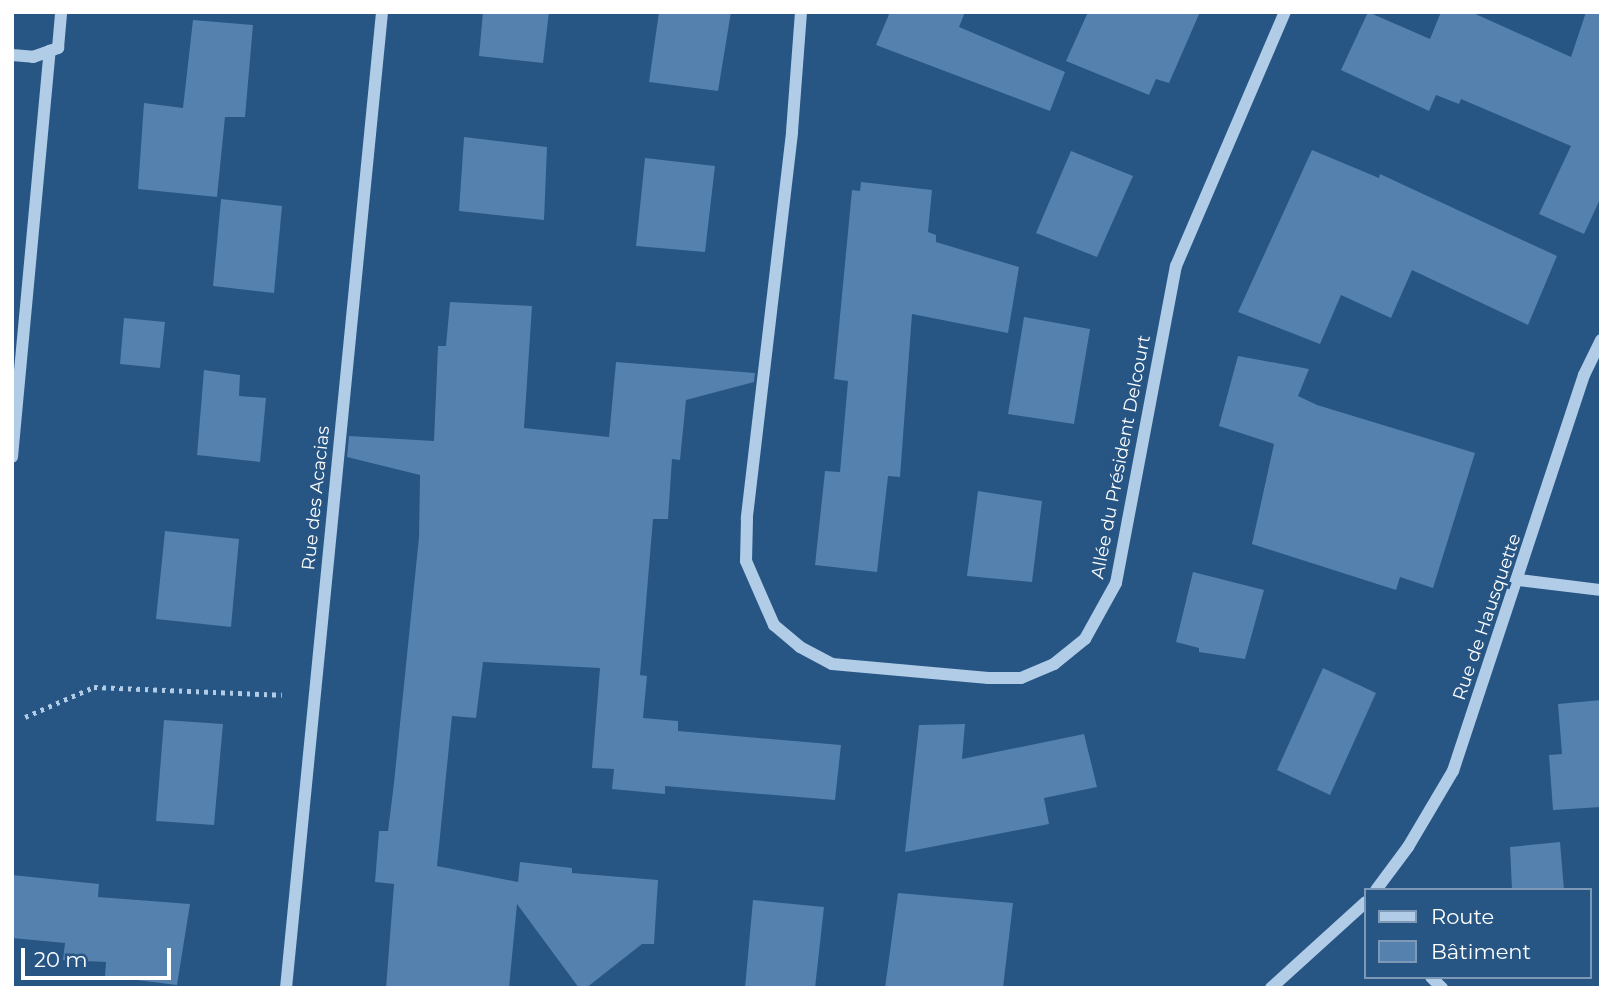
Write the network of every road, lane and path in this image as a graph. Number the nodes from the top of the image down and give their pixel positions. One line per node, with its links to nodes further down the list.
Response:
1 (61, 12): 5 (street)
2 (382, 12): 11 (street, Rue des Acacias)
3 (801, 12): 4 (street, Allée du Président Delcourt)
4 (1285, 12)
5 (50, 51): 6 (street); 8 (street)
6 (12, 55)
7 (1601, 340): 9 (street, Rue de Hausquette)
8 (12, 457)
9 (1519, 580): 10 (street); 13 (street, Rue de Hausquette)
10 (1601, 590)
11 (314, 698): 12 (path); 15 (street, Rue des Acacias)
12 (25, 717)
13 (1377, 888)
14 (1364, 904): 16 (street)
15 (286, 988)
16 (1271, 988)

